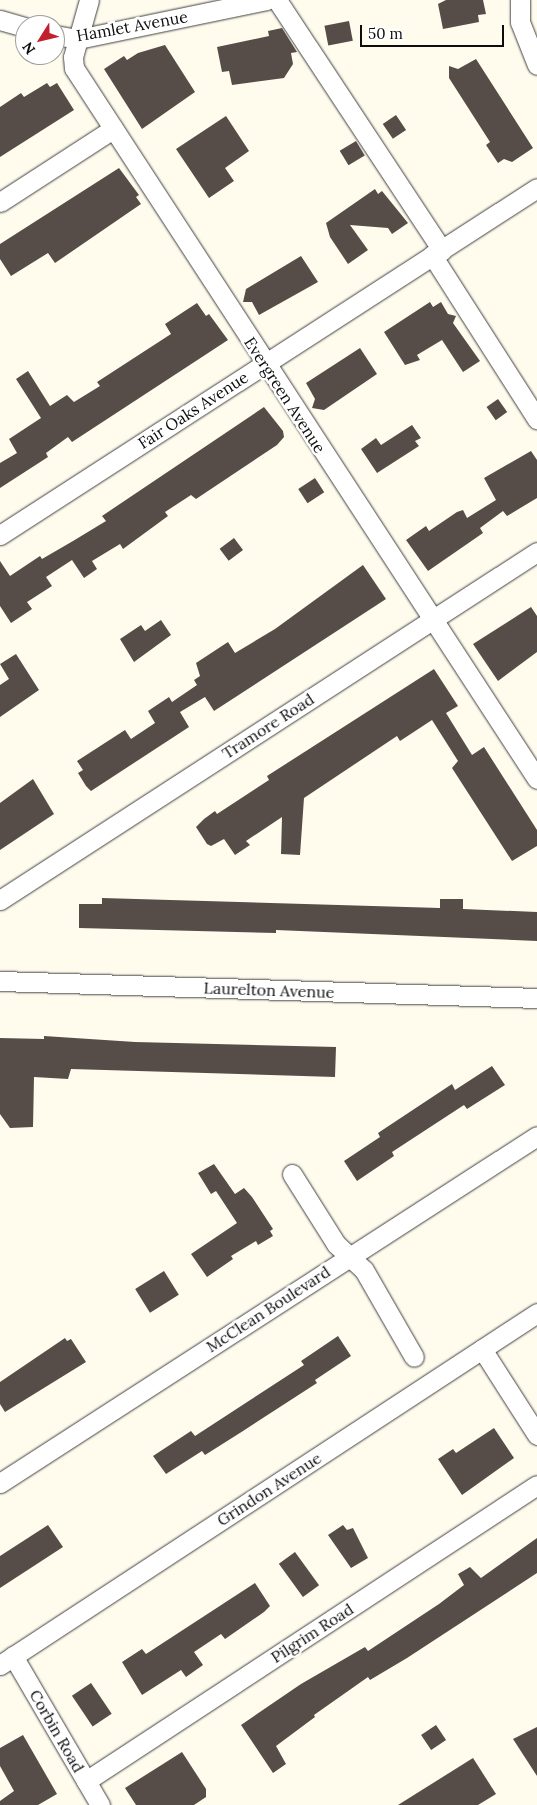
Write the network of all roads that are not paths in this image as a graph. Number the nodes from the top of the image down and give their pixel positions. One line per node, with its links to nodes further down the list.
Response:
1 (89, 0): 8 (street, Evergreen Avenue)
2 (267, 0): 8 (street, Hamlet Avenue)
3 (278, 0): 13 (street)
4 (520, 0): 9 (street)
5 (0, 20): 6 (street)
6 (15, 24)
7 (65, 37): 8 (street, Hamlet Avenue)
8 (78, 39): 10 (street, Evergreen Avenue)
9 (537, 64)
10 (113, 129): 12 (street); 14 (street, Evergreen Avenue)
11 (537, 188): 13 (street, Fair Oaks Avenue)
12 (0, 202)
13 (437, 252): 14 (street, Fair Oaks Avenue); 15 (street)
14 (264, 363): 16 (street, Fair Oaks Avenue); 18 (street, Evergreen Avenue)
15 (537, 418)
16 (0, 535)
17 (537, 552): 18 (street, Tramore Road)
18 (432, 619): 19 (street, Evergreen Avenue); 20 (street, Tramore Road)
19 (537, 779)
20 (0, 900)
21 (0, 981): 22 (street, Laurelton Avenue)
22 (537, 998)
23 (537, 1136): 25 (street, McClean Boulevard)
24 (292, 1174): 25 (street)
25 (350, 1256): 28 (street); 30 (street, McClean Boulevard)
26 (537, 1313): 27 (street, Grindon Avenue)
27 (482, 1350): 29 (street); 32 (street, Grindon Avenue)
28 (414, 1357)
29 (537, 1435)
30 (0, 1483)
31 (537, 1485): 33 (street, Pilgrim Road)
32 (7, 1661): 33 (street, Corbin Road)
33 (86, 1781): 34 (street, Corbin Road)
34 (100, 1805)

